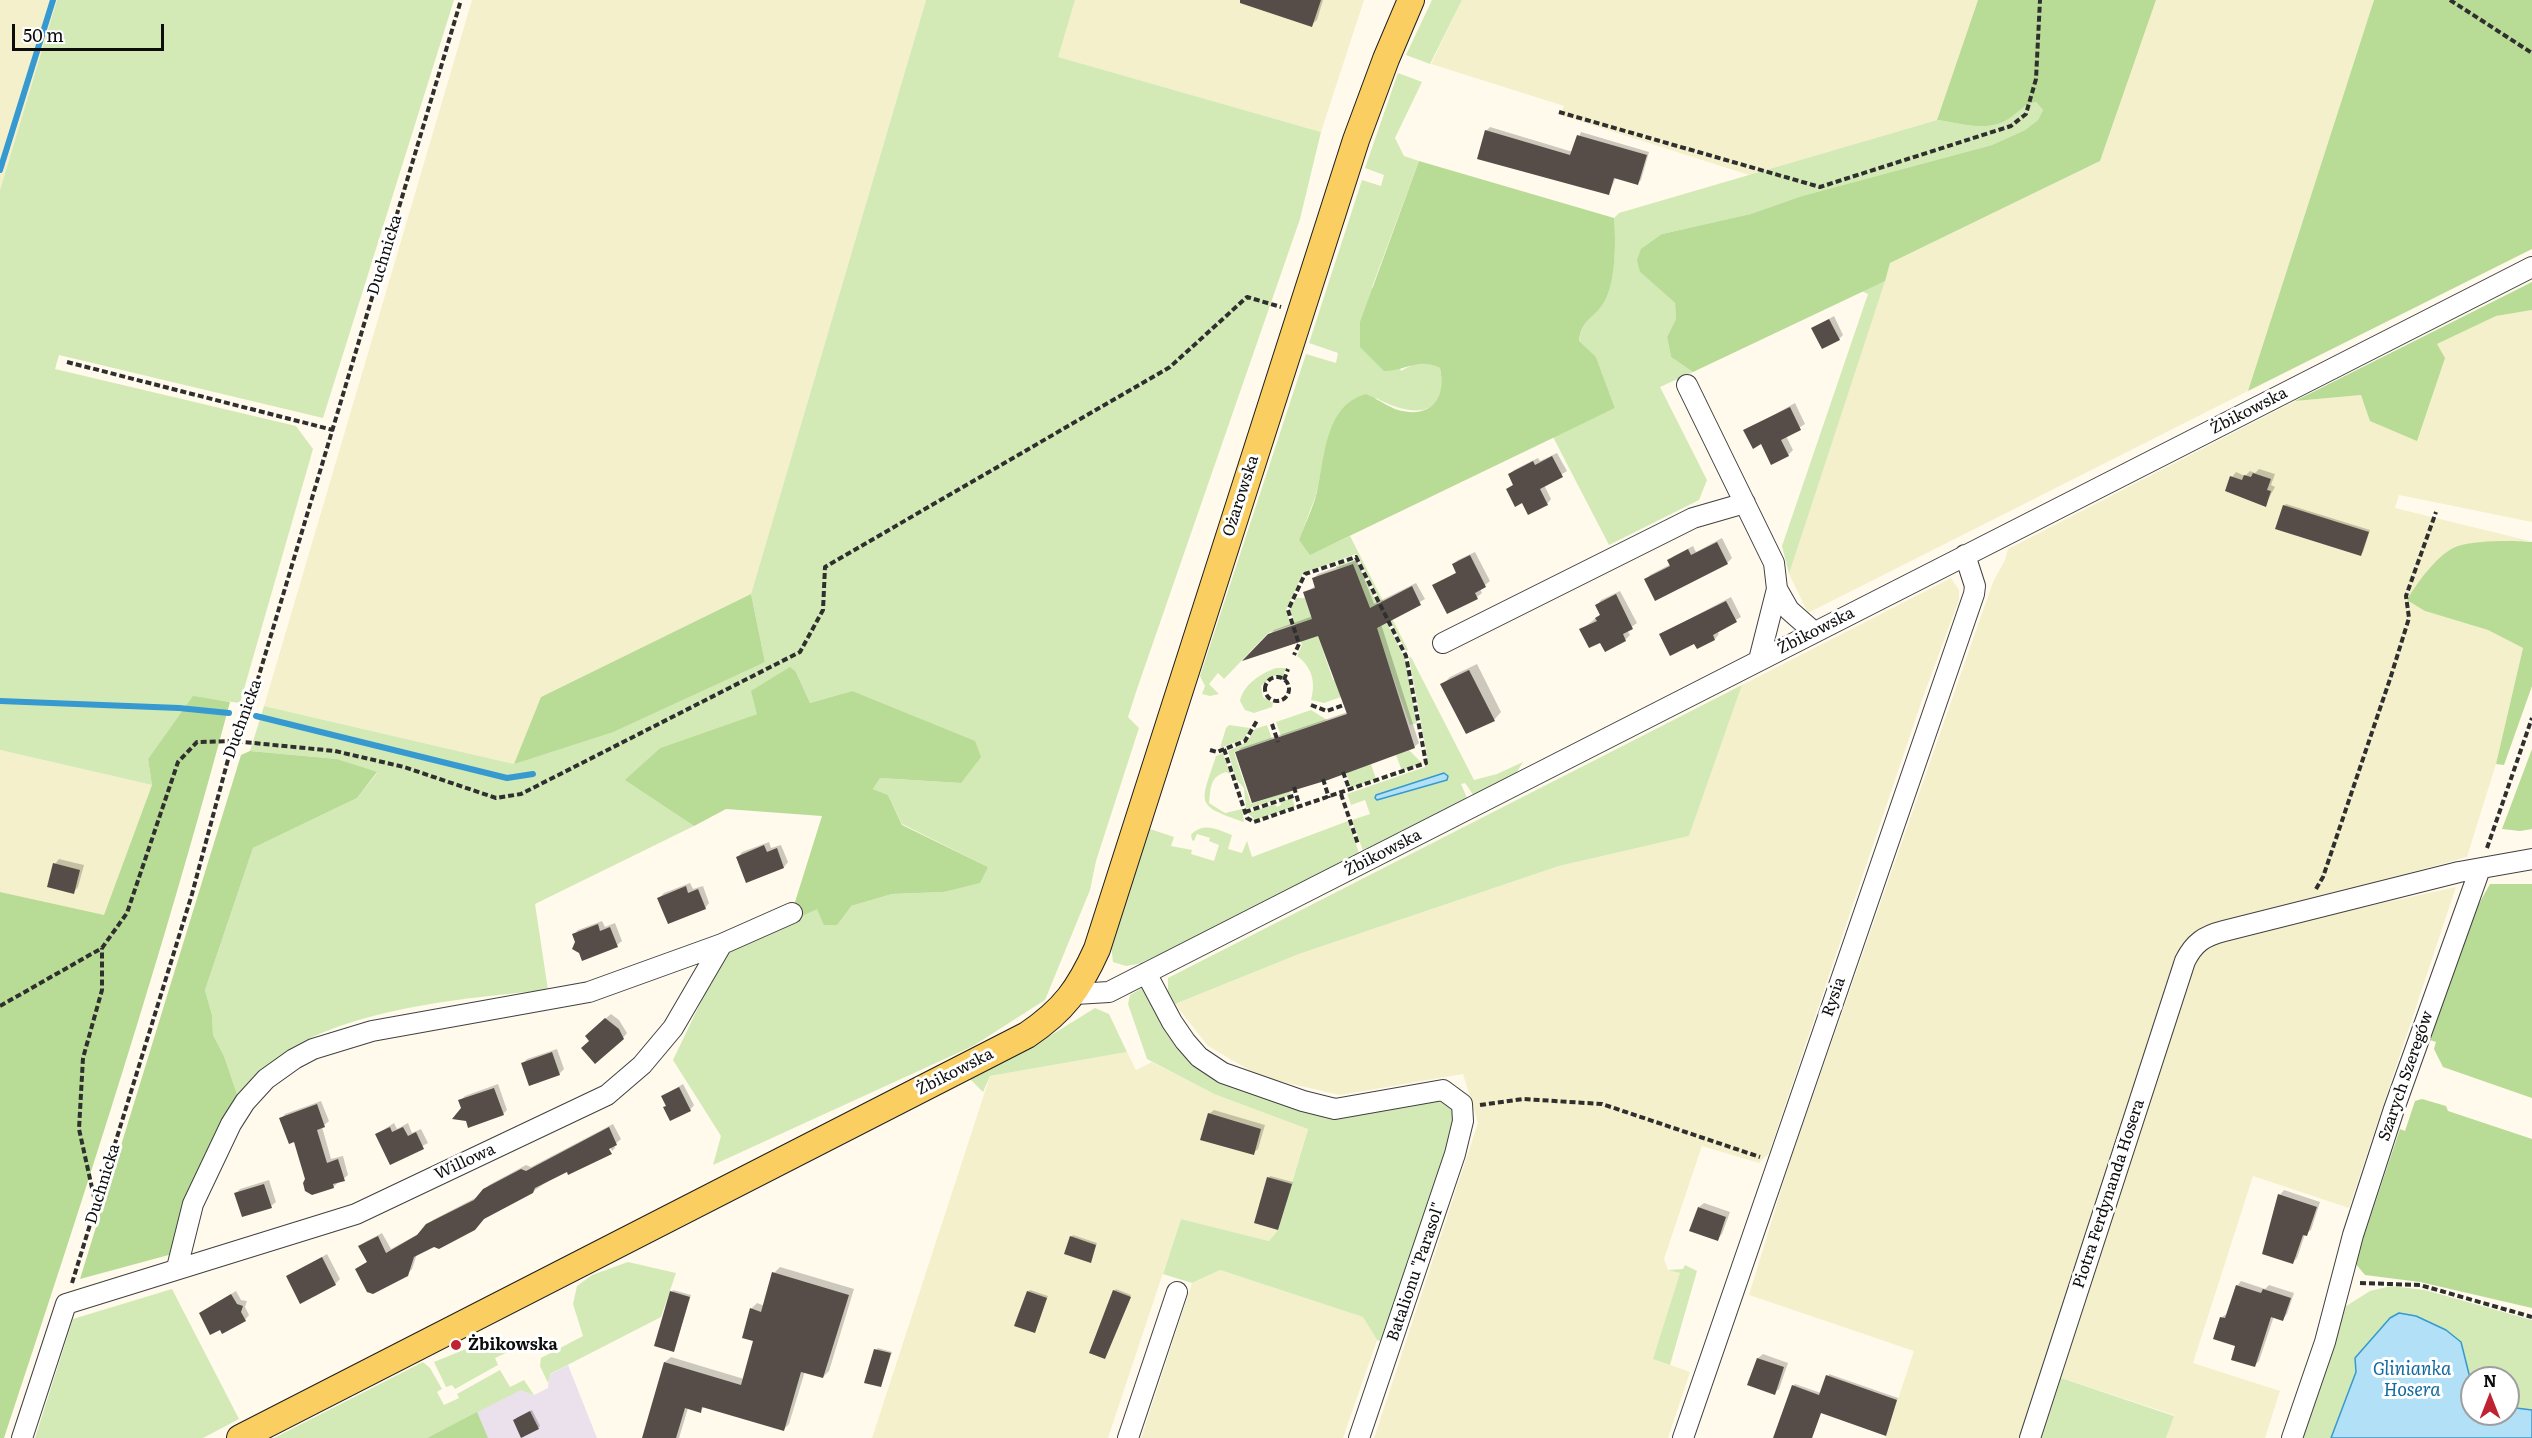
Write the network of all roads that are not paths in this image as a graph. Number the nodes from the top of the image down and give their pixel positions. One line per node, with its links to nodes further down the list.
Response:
1 (1411, 0): 15 (main road, Ożarowska)
2 (2532, 267): 5 (street, Żbikowska)
3 (1687, 385): 4 (street)
4 (1745, 503): 6 (street); 8 (street)
5 (1965, 555): 7 (street, Żbikowska); 22 (street, Rysia)
6 (1777, 589): 7 (street); 9 (street)
7 (1814, 632): 9 (street, Żbikowska)
8 (1443, 643)
9 (1759, 660): 14 (street, Żbikowska)
10 (2532, 859): 11 (street)
11 (2480, 869): 23 (street, Piotra Ferdynanda Hosera); 24 (street, Szarych Szeregów)
12 (792, 913): 13 (street)
13 (722, 944): 16 (street, Willowa); 16 (street)
14 (1146, 973): 15 (street, Żbikowska); 21 (street, Batalionu "Parasol")
15 (1074, 993): 19 (main road, Żbikowska)
16 (177, 1268): 18 (street, Willowa)
17 (1177, 1292): 20 (street)
18 (22, 1438)
19 (240, 1438)
20 (1128, 1438)
21 (1359, 1438)
22 (1683, 1438)
23 (2030, 1438)
24 (2292, 1438)

